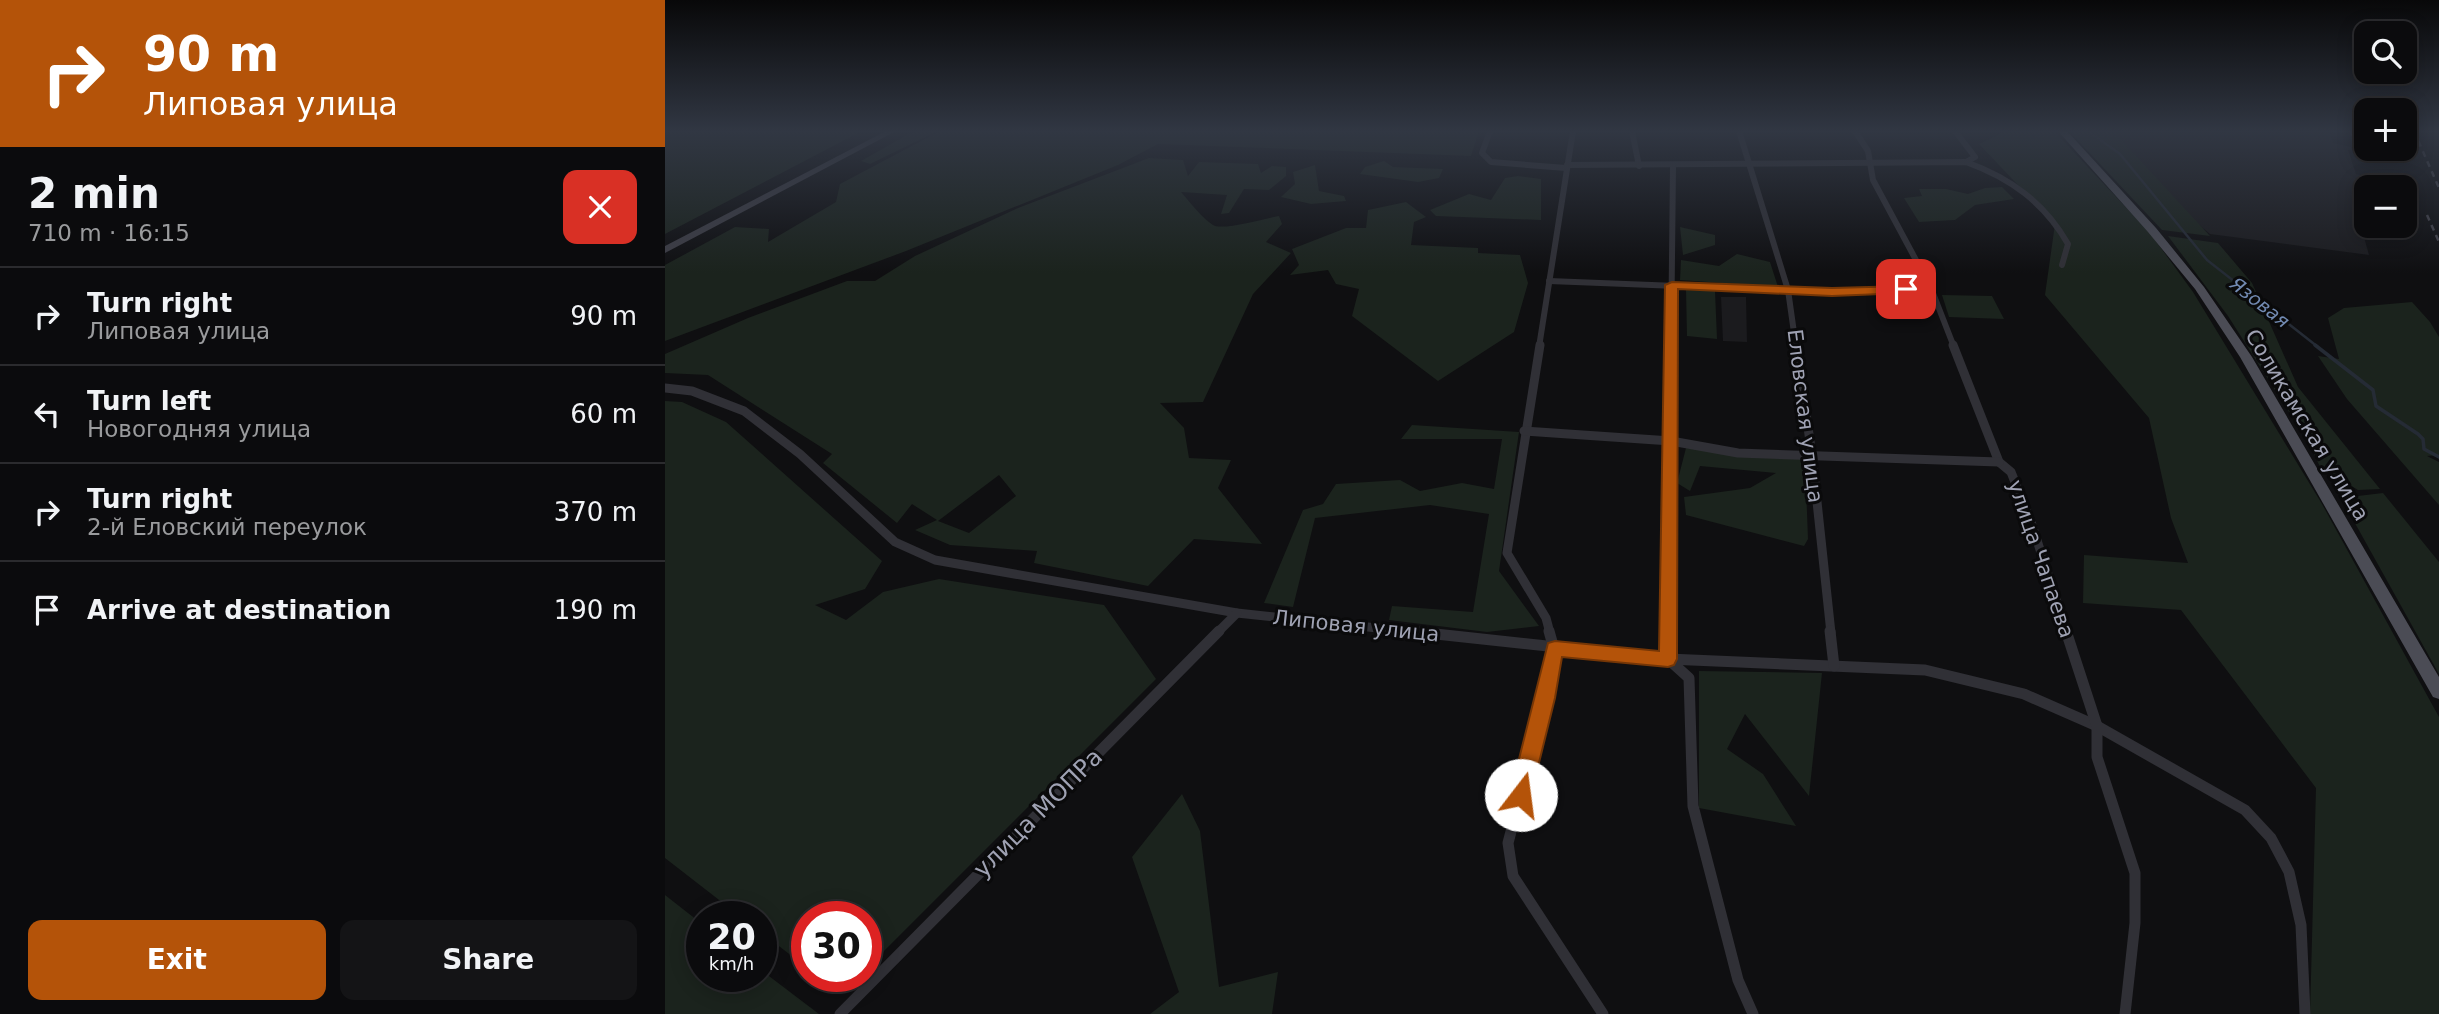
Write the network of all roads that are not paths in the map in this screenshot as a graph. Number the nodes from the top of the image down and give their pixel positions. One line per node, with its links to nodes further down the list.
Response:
1 (801, 178): 8 (main road)
2 (1565, 178): 10 (street)
3 (1673, 178): 11 (street)
4 (1755, 178): 13 (street, Еловская улица)
5 (1873, 178): 12 (street, улица Чапаева)
6 (2003, 178): 9 (street)
7 (2105, 178): 23 (main road, Соликамская улица)
8 (665, 250)
9 (2062, 265)
10 (1549, 281): 11 (street); 15 (street)
11 (1672, 285): 13 (street); 16 (street)
12 (1931, 288): 13 (street); 18 (street, улица Чапаева)
13 (1788, 290): 17 (street, Еловская улица)
14 (665, 388): 19 (street, Липовая улица)
15 (1524, 431): 16 (street); 20 (street)
16 (1671, 441): 17 (street); 21 (street)
17 (1812, 456): 18 (street); 22 (street, Еловская улица)
18 (1999, 461): 24 (street, улица Чапаева)
19 (1237, 613): 20 (street, Липовая улица); 25 (street, улица МОПРа)
20 (1555, 649): 21 (street, Липовая улица); 26 (street)
21 (1668, 659): 22 (street, Липовая улица); 27 (street)
22 (1834, 666): 24 (street, Липовая улица)
23 (2439, 692)
24 (2097, 726): 28 (street, улица Чапаева); 29 (street, Липовая улица)
25 (840, 1014)
26 (1603, 1014)
27 (1753, 1014)
28 (2125, 1014)
29 (2305, 1014)

